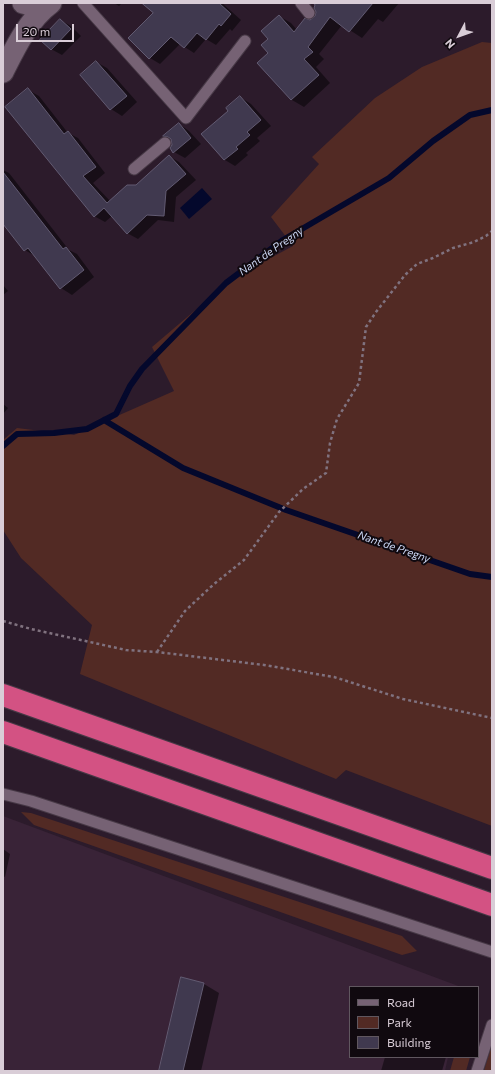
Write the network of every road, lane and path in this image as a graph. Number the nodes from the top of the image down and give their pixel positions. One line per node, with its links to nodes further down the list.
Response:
1 (23, 3): 4 (street)
2 (83, 3): 6 (lane)
3 (301, 3): 5 (lane)
4 (48, 5): 7 (street)
5 (309, 13)
6 (245, 41)
7 (3, 72)
8 (165, 143): 9 (lane)
9 (134, 169)
10 (492, 231): 12 (path)
11 (3, 621): 12 (path)
12 (157, 652): 16 (path)
13 (3, 690): 15 (highway)
14 (3, 695): 15 (highway)
15 (62, 716): 21 (highway)
16 (492, 718)
17 (3, 732): 19 (highway)
18 (3, 745): 19 (highway)
19 (119, 774): 22 (highway)
20 (3, 794): 23 (lane)
21 (492, 868)
22 (492, 905)
23 (492, 952)
24 (492, 1025): 25 (lane)
25 (477, 1071)

